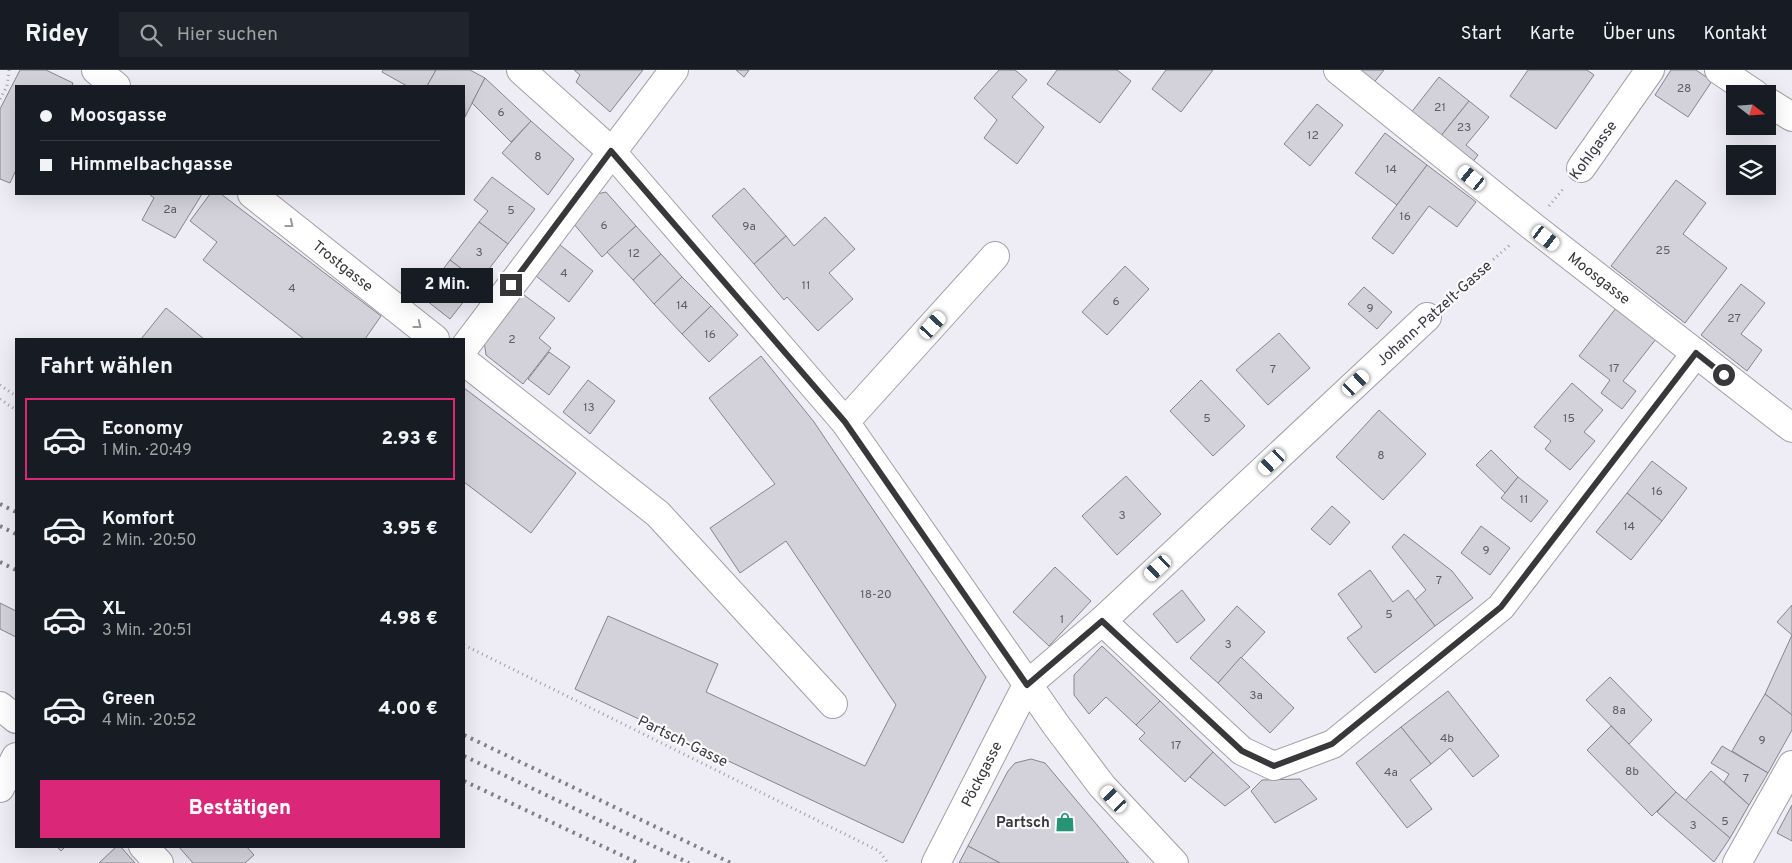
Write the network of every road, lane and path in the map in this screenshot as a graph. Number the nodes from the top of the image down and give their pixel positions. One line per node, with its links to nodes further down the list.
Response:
1 (9, 70): 10 (path)
2 (96, 70): 8 (street)
3 (521, 70): 13 (street)
4 (674, 70): 13 (street)
5 (1338, 70): 16 (street, Moosgasse)
6 (1650, 70): 14 (street, Kohlgasse)
7 (1719, 70): 9 (street)
8 (115, 85)
9 (1742, 85)
10 (0, 100)
11 (1776, 107): 12 (street)
12 (1792, 117)
13 (611, 151): 20 (street); 27 (street)
14 (1581, 168): 16 (path, Kohlgasse)
15 (253, 195): 19 (street, Trostgasse, one-way to 19)
16 (1532, 226): 18 (path, Johann-Patzelt-Gasse); 21 (street, Moosgasse)
17 (995, 256): 27 (street)
18 (1427, 317): 29 (street, Johann-Patzelt-Gasse)
19 (434, 338)
20 (465, 347)
21 (1696, 353): 28 (street, Moosgasse); 29 (street)
22 (465, 362): 32 (street)
23 (0, 385): 24 (path)
24 (15, 395)
25 (0, 399): 26 (path)
26 (15, 409)
27 (845, 422): 31 (street)
28 (1792, 428)
29 (1102, 621): 31 (street, Johann-Patzelt-Gasse)
30 (465, 645): 40 (path, Partsch-Gasse)
31 (1027, 685): 41 (street, Pöckgasse); 42 (street)
32 (833, 704)
33 (0, 706): 34 (street)
34 (15, 718)
35 (15, 759): 37 (street)
36 (1792, 765): 43 (street)
37 (0, 788)
38 (145, 848): 39 (street)
39 (159, 863)
40 (888, 863)
41 (936, 863)
42 (1174, 863)
43 (1737, 863)

